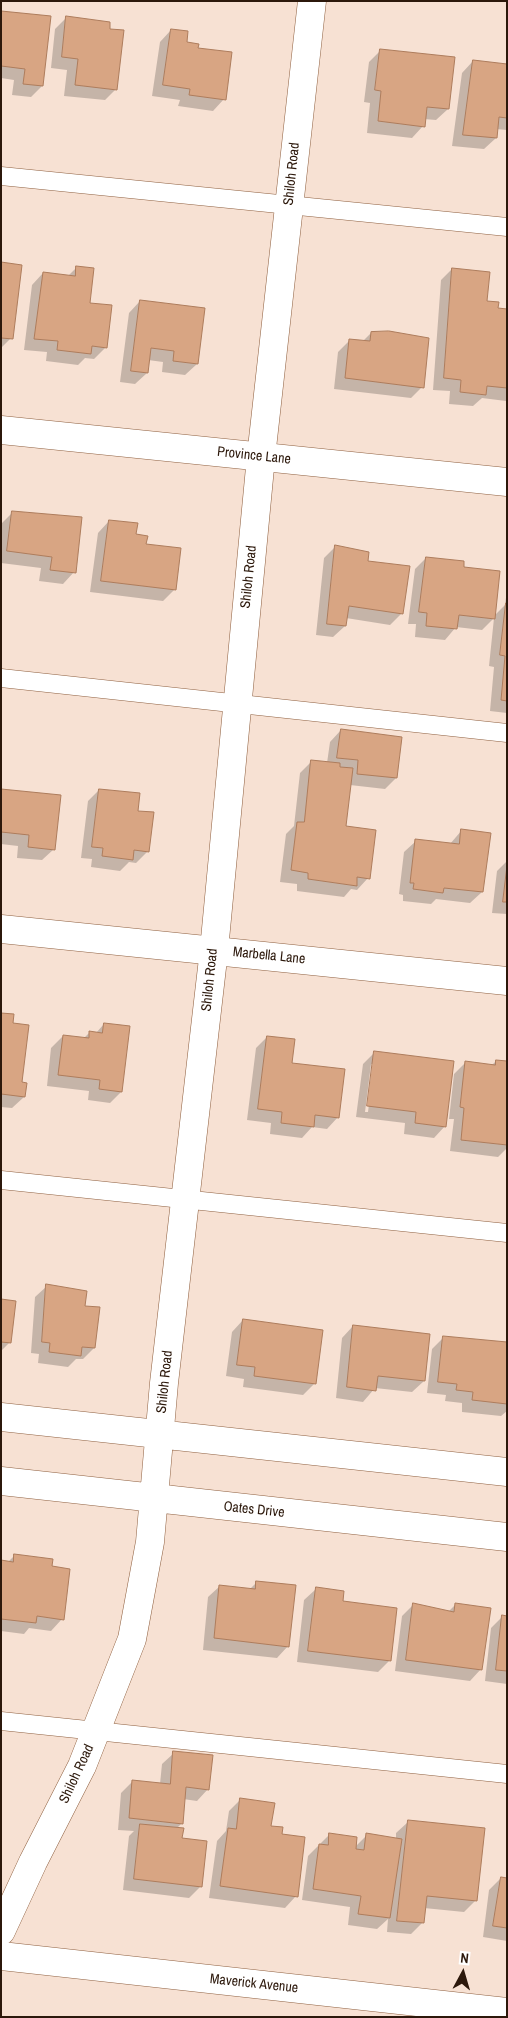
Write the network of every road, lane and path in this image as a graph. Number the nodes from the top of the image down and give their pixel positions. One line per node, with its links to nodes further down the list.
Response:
1 (312, 1): 3 (street, Shiloh Road)
2 (1, 176): 3 (lane)
3 (289, 204): 4 (lane); 6 (street, Shiloh Road)
4 (507, 227)
5 (1, 430): 6 (street, Province Lane)
6 (261, 457): 7 (street, Province Lane); 9 (street, Shiloh Road)
7 (507, 482)
8 (1, 678): 9 (lane)
9 (237, 704): 10 (lane); 12 (street, Shiloh Road)
10 (507, 732)
11 (1, 929): 12 (street, Marbella Lane)
12 (214, 950): 13 (street, Marbella Lane); 15 (street, Shiloh Road)
13 (507, 982)
14 (1, 1180): 15 (lane)
15 (186, 1200): 16 (lane); 18 (street, Shiloh Road)
16 (507, 1234)
17 (1, 1417): 18 (street)
18 (160, 1434): 19 (street); 21 (street, Shiloh Road)
19 (507, 1472)
20 (1, 1481): 21 (street, Oates Drive)
21 (155, 1499): 22 (street, Oates Drive); 24 (street, Shiloh Road)
22 (507, 1537)
23 (1, 1721): 24 (lane)
24 (97, 1730): 25 (lane); 26 (street, Shiloh Road)
25 (507, 1774)
26 (1, 1931)
27 (1, 1956): 28 (street, Maverick Avenue)
28 (507, 2012)

